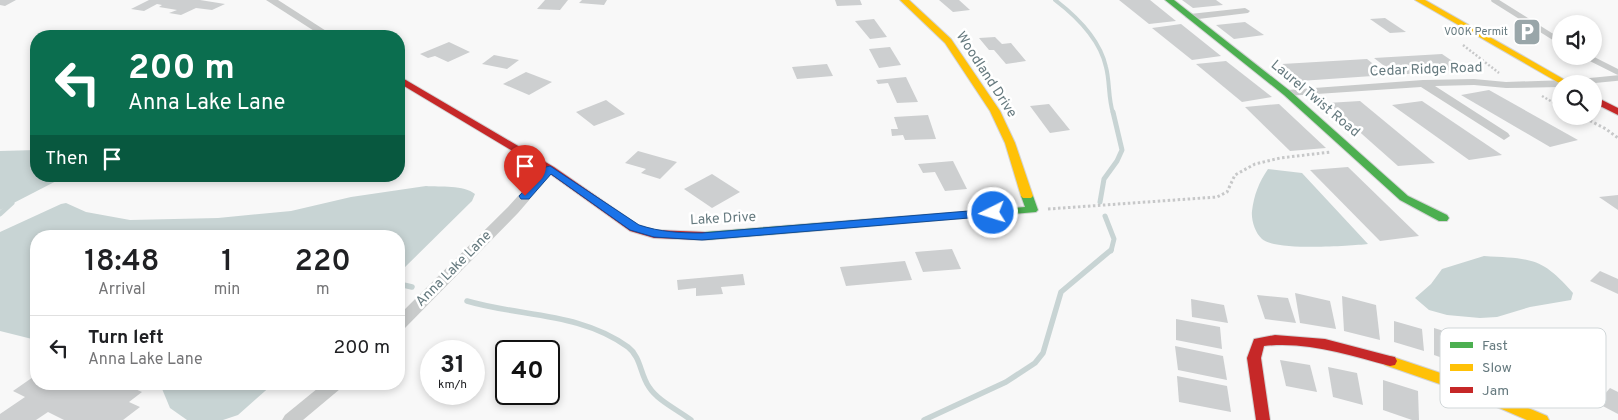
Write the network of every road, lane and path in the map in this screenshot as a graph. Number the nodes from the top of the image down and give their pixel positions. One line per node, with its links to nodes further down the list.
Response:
1 (271, 0): 8 (street)
2 (904, 0): 30 (street, Woodland Drive)
3 (1169, 0): 7 (street, Laurel Twist Road)
4 (1419, 0): 13 (street)
5 (1494, 0): 9 (lane)
6 (1245, 11): 7 (street)
7 (1190, 17): 20 (street, Laurel Twist Road)
8 (319, 30)
9 (1552, 36)
10 (1463, 45): 14 (path)
11 (1602, 64): 12 (lane)
12 (1618, 72)
13 (1552, 75)
14 (1504, 76)
15 (1618, 78): 16 (lane)
16 (1602, 80)
17 (405, 82): 29 (street, Lake Drive)
18 (1423, 83): 19 (street, Cedar Ridge Road); 20 (street, Cedar Ridge Road); 26 (street)
19 (1552, 84)
20 (1287, 93): 28 (street, Laurel Twist Road)
21 (1540, 95): 22 (path)
22 (1552, 101)
23 (1602, 103): 24 (street)
24 (1618, 112)
25 (1599, 125): 27 (path)
26 (1504, 136)
27 (1618, 138)
28 (1352, 150): 30 (path); 31 (street, Laurel Twist Road)
29 (550, 169): 30 (street, Lake Drive); 32 (street, Anna Lake Lane)
30 (1032, 210)
31 (1443, 218)
32 (405, 318)
33 (1440, 378): 37 (street)
34 (327, 390): 36 (street)
35 (1513, 408): 38 (street)
36 (291, 420)
37 (1263, 420)
38 (1542, 420)

